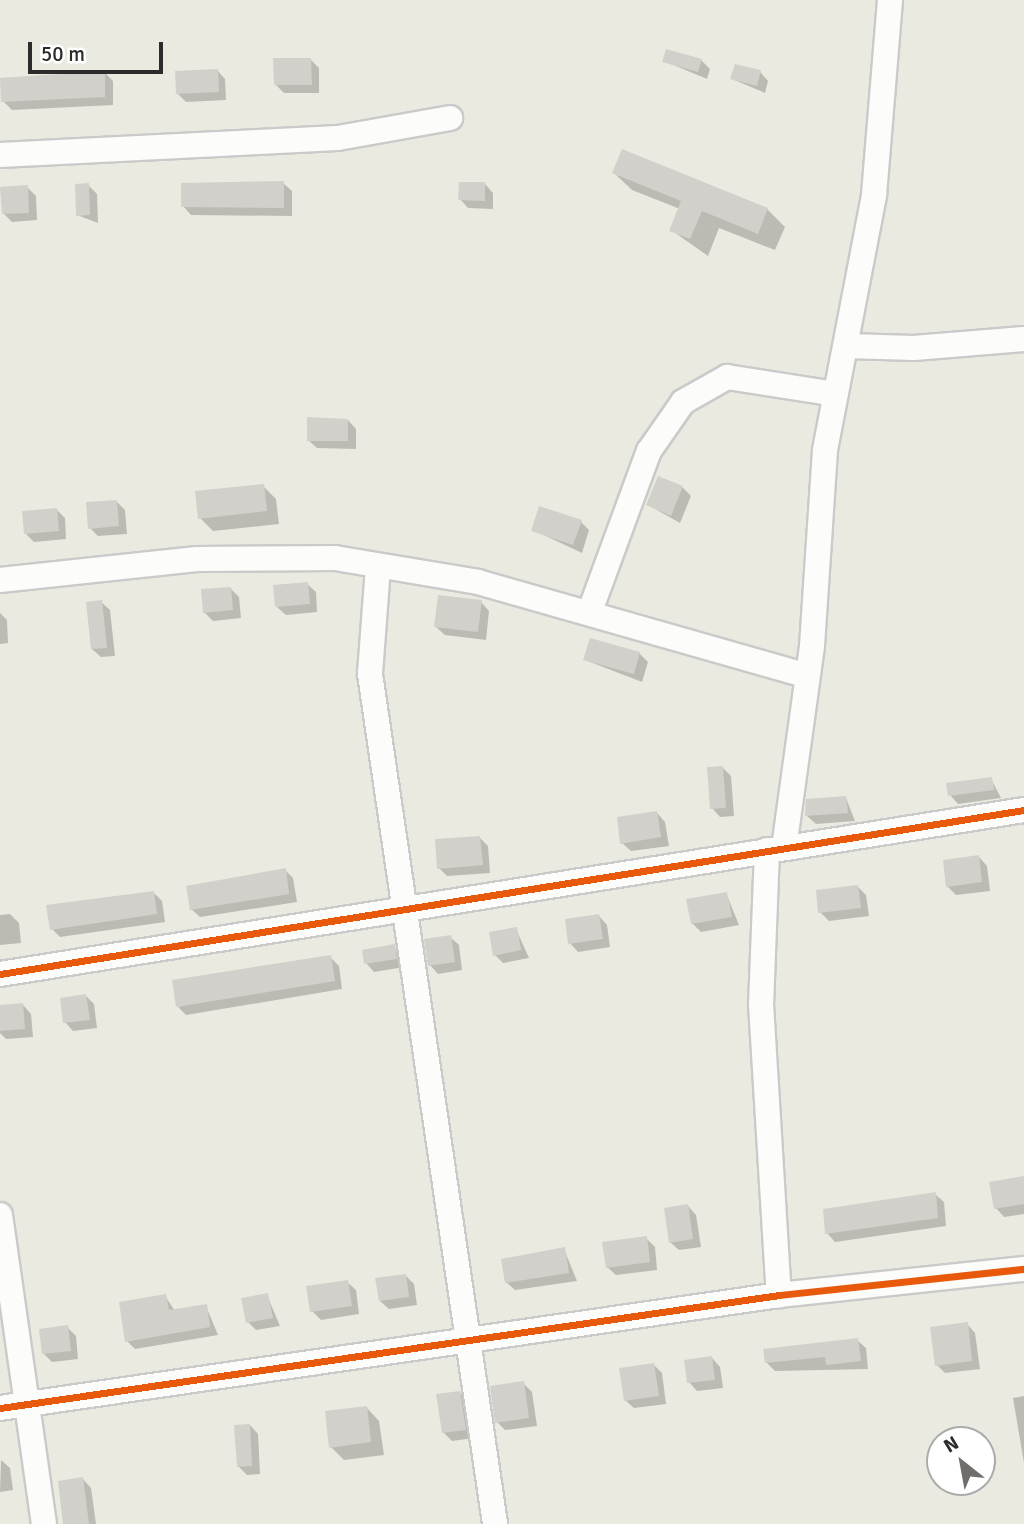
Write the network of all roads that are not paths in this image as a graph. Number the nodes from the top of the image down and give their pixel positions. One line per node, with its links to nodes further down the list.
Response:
1 (890, 0): 5 (street)
2 (450, 118): 3 (street)
3 (0, 155)
4 (1024, 339): 5 (street)
5 (847, 346): 6 (street)
6 (836, 394): 9 (street); 10 (street)
7 (378, 567): 8 (street); 9 (street); 13 (street)
8 (0, 580)
9 (590, 611): 10 (street)
10 (807, 676): 12 (street)
11 (1024, 810): 12 (street)
12 (776, 849): 13 (street); 17 (street)
13 (404, 910): 14 (street); 18 (street)
14 (0, 974)
15 (0, 1215): 19 (street)
16 (1024, 1269): 17 (street)
17 (779, 1294): 18 (street)
18 (470, 1337): 19 (street); 22 (street)
19 (24, 1404): 20 (street); 21 (street)
20 (0, 1408)
21 (44, 1524)
22 (495, 1524)

